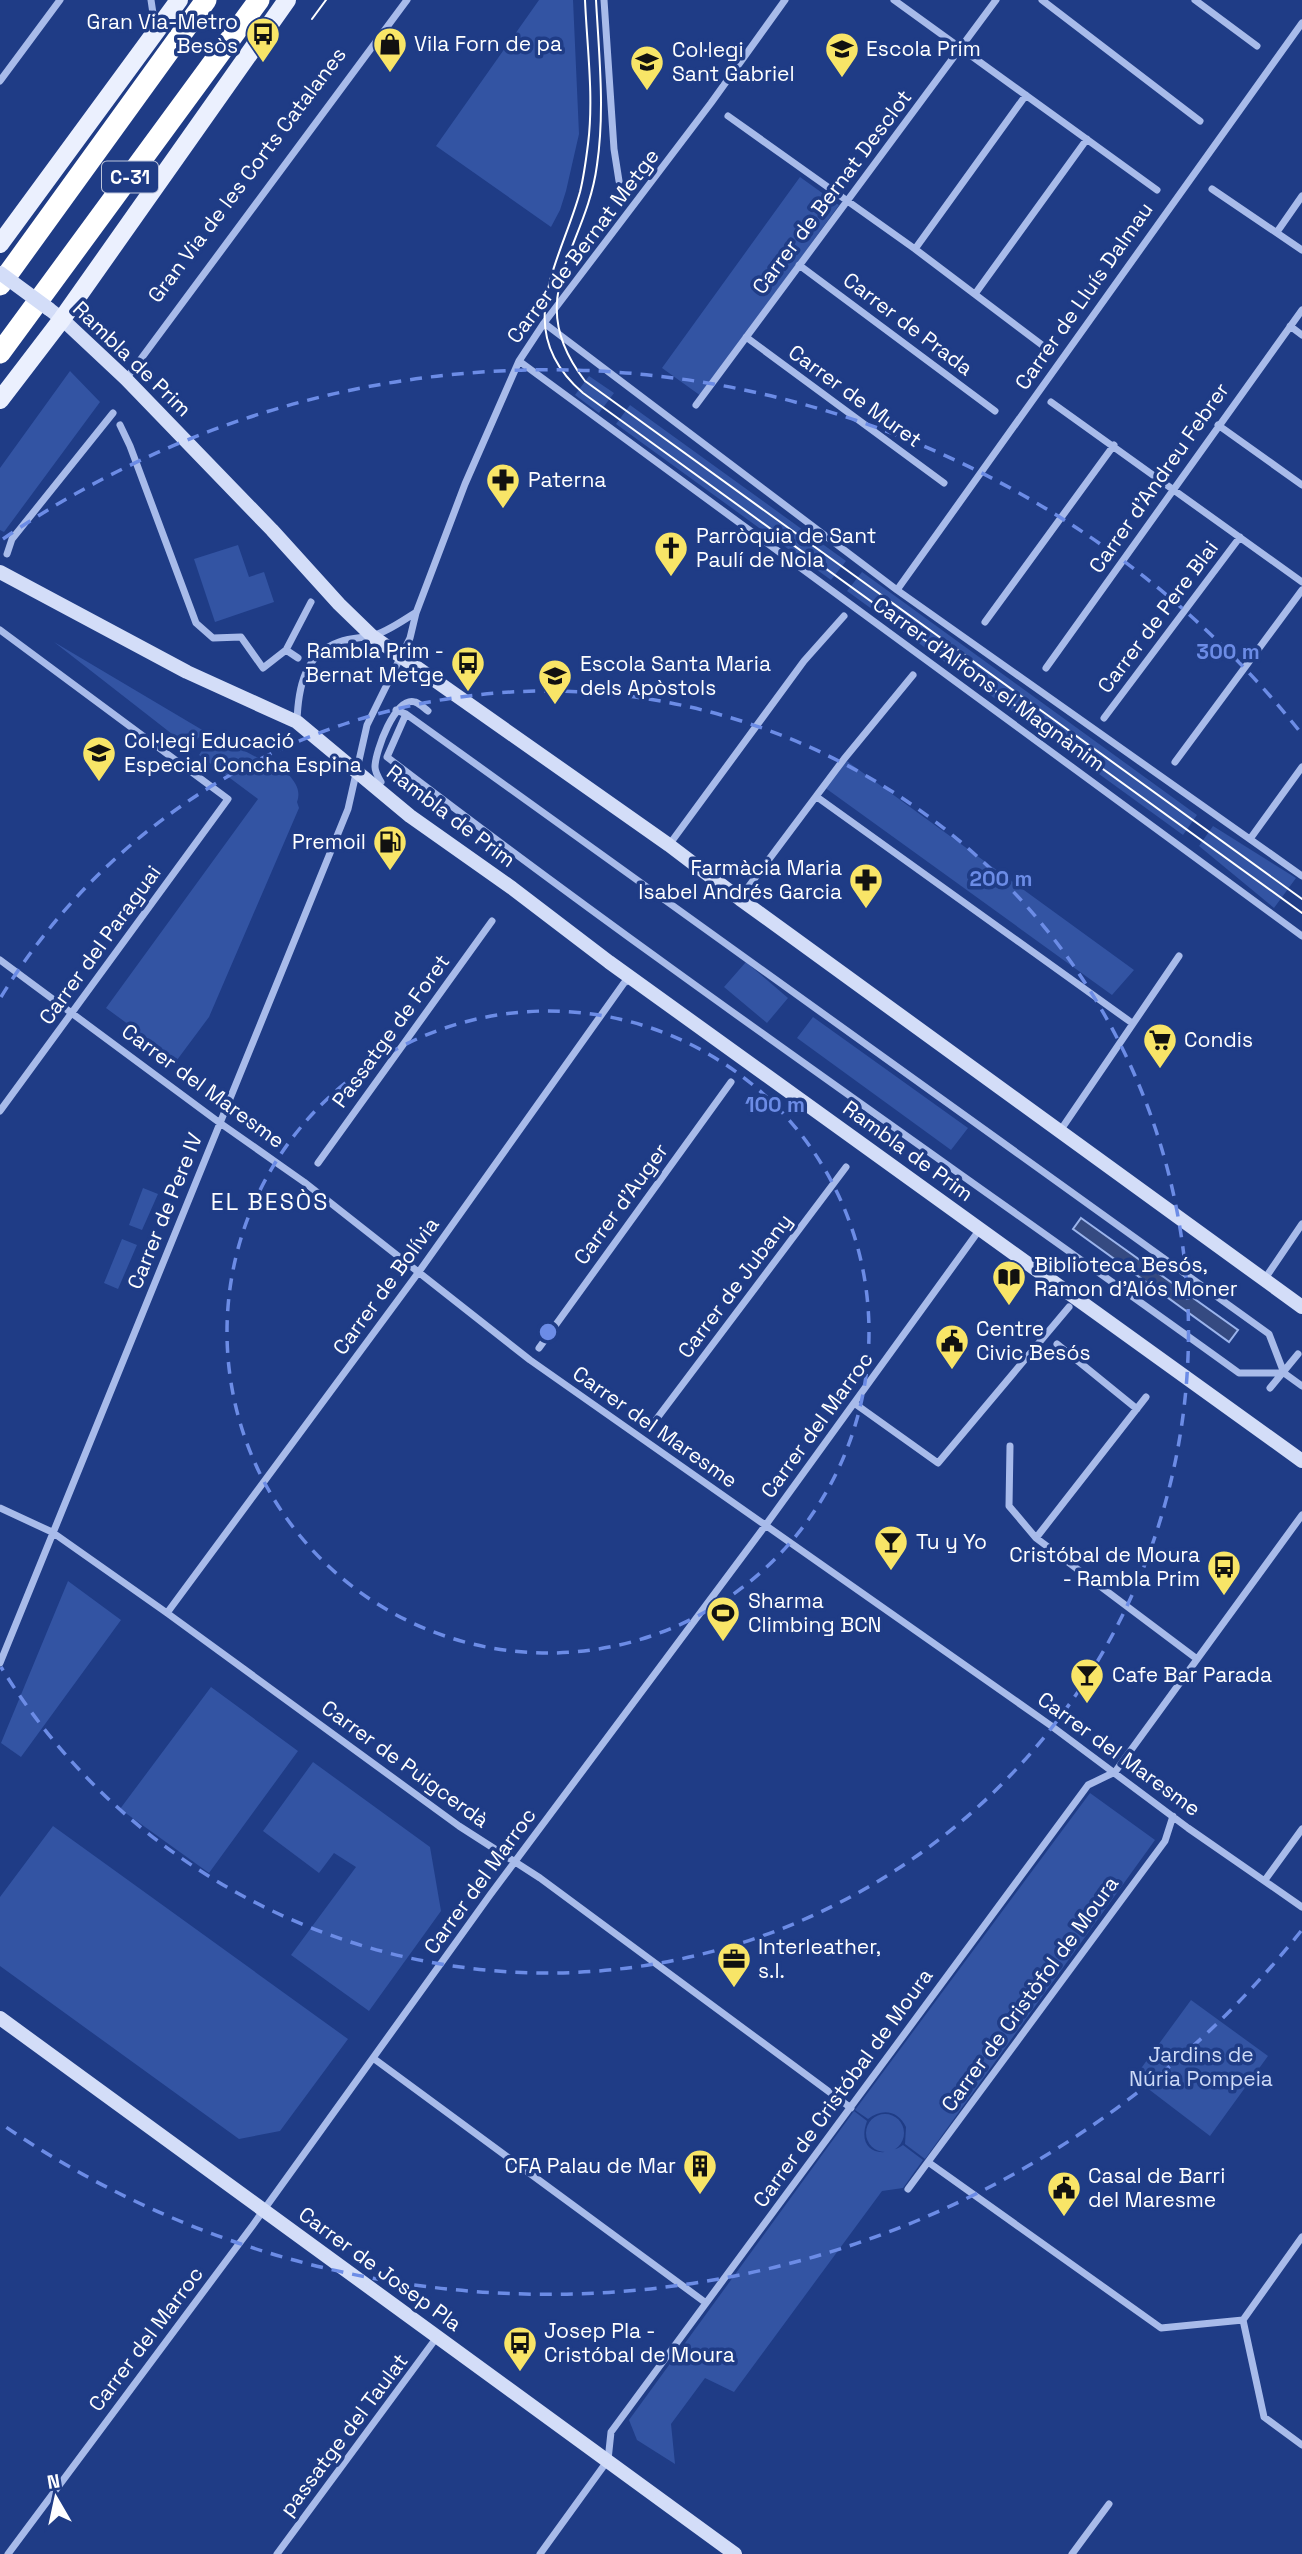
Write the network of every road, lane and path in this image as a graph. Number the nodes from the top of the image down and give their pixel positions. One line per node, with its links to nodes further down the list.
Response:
1 (60, 0): 18 (street)
2 (150, 0): 15 (street)
3 (179, 0): 15 (main road)
4 (206, 0): 34 (highway, C-31)
5 (259, 0): 43 (highway, C-31)
6 (287, 0): 37 (main road)
7 (407, 0): 45 (street, Gran Via de les Corts Catalanes)
8 (604, 0): 23 (street)
9 (785, 0): 38 (street, Carrer de Bernat Metge)
10 (894, 0): 17 (street)
11 (996, 0): 17 (street, Carrer de Bernat Desclot)
12 (1042, 0): 21 (street)
13 (1195, 0): 16 (street)
14 (1302, 23): 61 (street, Carrer de Lluís Dalmau)
15 (155, 32): 29 (main road)
16 (1257, 46)
17 (961, 48): 19 (street); 27 (street, Carrer de Bernat Desclot)
18 (0, 81)
19 (1026, 95): 22 (street); 30 (street)
20 (728, 116): 27 (street)
21 (1200, 121)
22 (1087, 139): 25 (street); 35 (street)
23 (619, 181)
24 (1212, 189): 28 (street)
25 (1157, 190)
26 (1302, 196): 28 (street)
27 (846, 201): 30 (street); 32 (street, Carrer de Bernat Desclot)
28 (1277, 232): 31 (street)
29 (0, 244)
30 (915, 249): 35 (street)
31 (1302, 250)
32 (799, 265): 41 (street, Carrer de Bernat Desclot); 49 (street, Carrer de Prada)
33 (0, 273): 37 (main road, Rambla de Prim, bridge)
34 (0, 285)
35 (975, 294): 42 (street)
36 (1302, 310): 39 (street, Carrer d'Andreu Febrer)
37 (55, 314): 45 (main road, Rambla de Prim); 46 (main road)
38 (544, 323): 44 (street, Carrer de Bernat Metge); 61 (street, Carrer d'Alfons el Magnànim)
39 (1290, 326): 40 (street); 52 (street, Carrer d'Andreu Febrer)
40 (1302, 335)
41 (746, 337): 48 (street, Carrer de Bernat Desclot); 54 (street, Carrer de Muret)
42 (1046, 348)
43 (0, 353)
44 (519, 361): 64 (street, Carrer de Bernat Metge); 89 (street, Carrer d'Alfons el Magnànim)
45 (126, 379): 68 (main road, Rambla de Prim)
46 (0, 400)
47 (1051, 402): 53 (street)
48 (696, 405)
49 (995, 411)
50 (113, 412): 58 (street)
51 (120, 425): 69 (street)
52 (1218, 425): 55 (street); 56 (street, Carrer d'Andreu Febrer)
53 (1114, 445): 56 (street); 66 (street)
54 (944, 483)
55 (1302, 485)
56 (1174, 490): 57 (street); 72 (street, Carrer d'Andreu Febrer)
57 (1240, 537): 60 (street); 77 (street, Carrer de Pere Blai)
58 (7, 554)
59 (0, 572): 78 (main road, Rambla de Prim)
60 (1302, 582)
61 (897, 590): 84 (street, Carrer d'Alfons el Magnànim)
62 (1302, 590): 79 (street)
63 (311, 602): 69 (street)
64 (416, 612): 68 (street); 70 (street, Carrer de Bernat Metge)
65 (844, 616): 85 (street)
66 (985, 622)
67 (0, 630): 93 (street, Carrer del Paraguai)
68 (372, 636): 70 (main road, Rambla de Prim); 78 (street)
69 (286, 650): 71 (street)
70 (402, 656): 81 (street, Rambla de Prim); 85 (main road, Rambla de Prim)
71 (298, 658)
72 (1046, 668)
73 (913, 676): 83 (street)
74 (396, 710): 75 (street); 76 (street); 82 (street, Rambla de Prim)
75 (428, 711)
76 (406, 714): 110 (street); 110 (street, Rambla de Prim)
77 (1104, 718)
78 (297, 722): 81 (main road, Rambla de Prim)
79 (1175, 762)
80 (1302, 767): 84 (street)
81 (357, 771): 92 (main road, Rambla de Prim); 97 (street, Carrer de Pere IV)
82 (381, 782)
83 (817, 797): 87 (street); 94 (street)
84 (1250, 839): 86 (street, Carrer d'Alfons el Magnànim)
85 (669, 845): 87 (main road, Rambla de Prim)
86 (1302, 876)
87 (740, 899): 98 (main road, Rambla de Prim)
88 (492, 920): 99 (street, Passatge de Foret)
89 (1302, 936)
90 (1179, 956): 94 (street)
91 (0, 960): 93 (street, Carrer del Maresme)
92 (631, 979): 102 (main road, Rambla de Prim); 103 (street, Carrer de Bolívia)
93 (72, 1012): 96 (street, Carrer del Paraguai); 97 (street, Carrer del Maresme)
94 (1132, 1023): 98 (street)
95 (731, 1082): 108 (street, Carrer d'Auger)
96 (0, 1111)
97 (220, 1123): 103 (street, Carrer del Maresme); 122 (street, Carrer de Pere IV)
98 (1060, 1131): 104 (main road, Rambla de Prim)
99 (318, 1163)
100 (846, 1167): 116 (street, Carrer de Jubany)
101 (1302, 1224): 104 (street)
102 (980, 1229): 114 (street, Carrer del Marroc); 118 (main road, Rambla de Prim)
103 (418, 1273): 121 (street, Carrer del Maresme); 124 (street, Carrer de Bolívia)
104 (1264, 1280): 106 (main road, Rambla de Prim)
105 (1069, 1307): 114 (street)
106 (1302, 1307)
107 (1057, 1345): 115 (street)
108 (538, 1348)
109 (1298, 1354): 110 (street)
110 (1284, 1373): 111 (street); 112 (street)
111 (1302, 1386)
112 (1270, 1388)
113 (1146, 1397): 115 (street)
114 (854, 1403): 121 (street, Carrer del Marroc)
115 (1137, 1409): 123 (street)
116 (652, 1425)
117 (1010, 1446): 123 (street)
118 (1302, 1461)
119 (0, 1508): 122 (street, Carrer de Puigcerdà)
120 (1302, 1516): 125 (street, Carrer de Cristóbal de Moura)
121 (765, 1526): 127 (street, Carrer del Maresme); 130 (street, Carrer del Marroc)
122 (52, 1532): 124 (street, Carrer de Puigcerdà); 126 (street, Carrer de Pere IV)
123 (1037, 1538): 125 (street)
124 (167, 1613): 130 (street, Carrer de Puigcerdà)
125 (1197, 1659): 127 (street, Carrer de Cristóbal de Moura)
126 (0, 1663)
127 (1115, 1772): 128 (street, Carrer del Maresme); 135 (street, Carrer de Cristóbal de Moura)
128 (1173, 1816): 131 (street, Carrer del Maresme); 136 (street, Carrer de Cristòfol de Moura)
129 (1302, 1829): 131 (street)
130 (514, 1863): 134 (street, Carrer del Marroc); 135 (street, Carrer de Puigcerdà)
131 (1265, 1880): 132 (street, Carrer del Maresme)
132 (1302, 1907)
133 (0, 2018): 138 (main road, Carrer de Josep Pla)
134 (373, 2058): 138 (street, Carrer del Marroc); 140 (street)
135 (851, 2108): 140 (street, Carrer de Cristóbal de Moura)
136 (928, 2162): 137 (street, Carrer de Cristòfol de Moura); 141 (street)
137 (908, 2189)
138 (263, 2210): 142 (main road, Carrer de Josep Pla); 146 (street, Carrer del Marroc)
139 (1302, 2237): 141 (street)
140 (706, 2303): 144 (street, Carrer de Cristóbal de Moura)
141 (1243, 2320): 143 (street)
142 (438, 2336): 144 (main road, Carrer de Josep Pla); 147 (street, passatge del Taulat)
143 (1302, 2445)
144 (608, 2460): 148 (street, Carrer de Cristóbal de Moura); 149 (main road, Carrer de Josep Pla)
145 (1109, 2504): 150 (street)
146 (4, 2553)
147 (277, 2554)
148 (540, 2554)
149 (735, 2554)
150 (1072, 2554)

